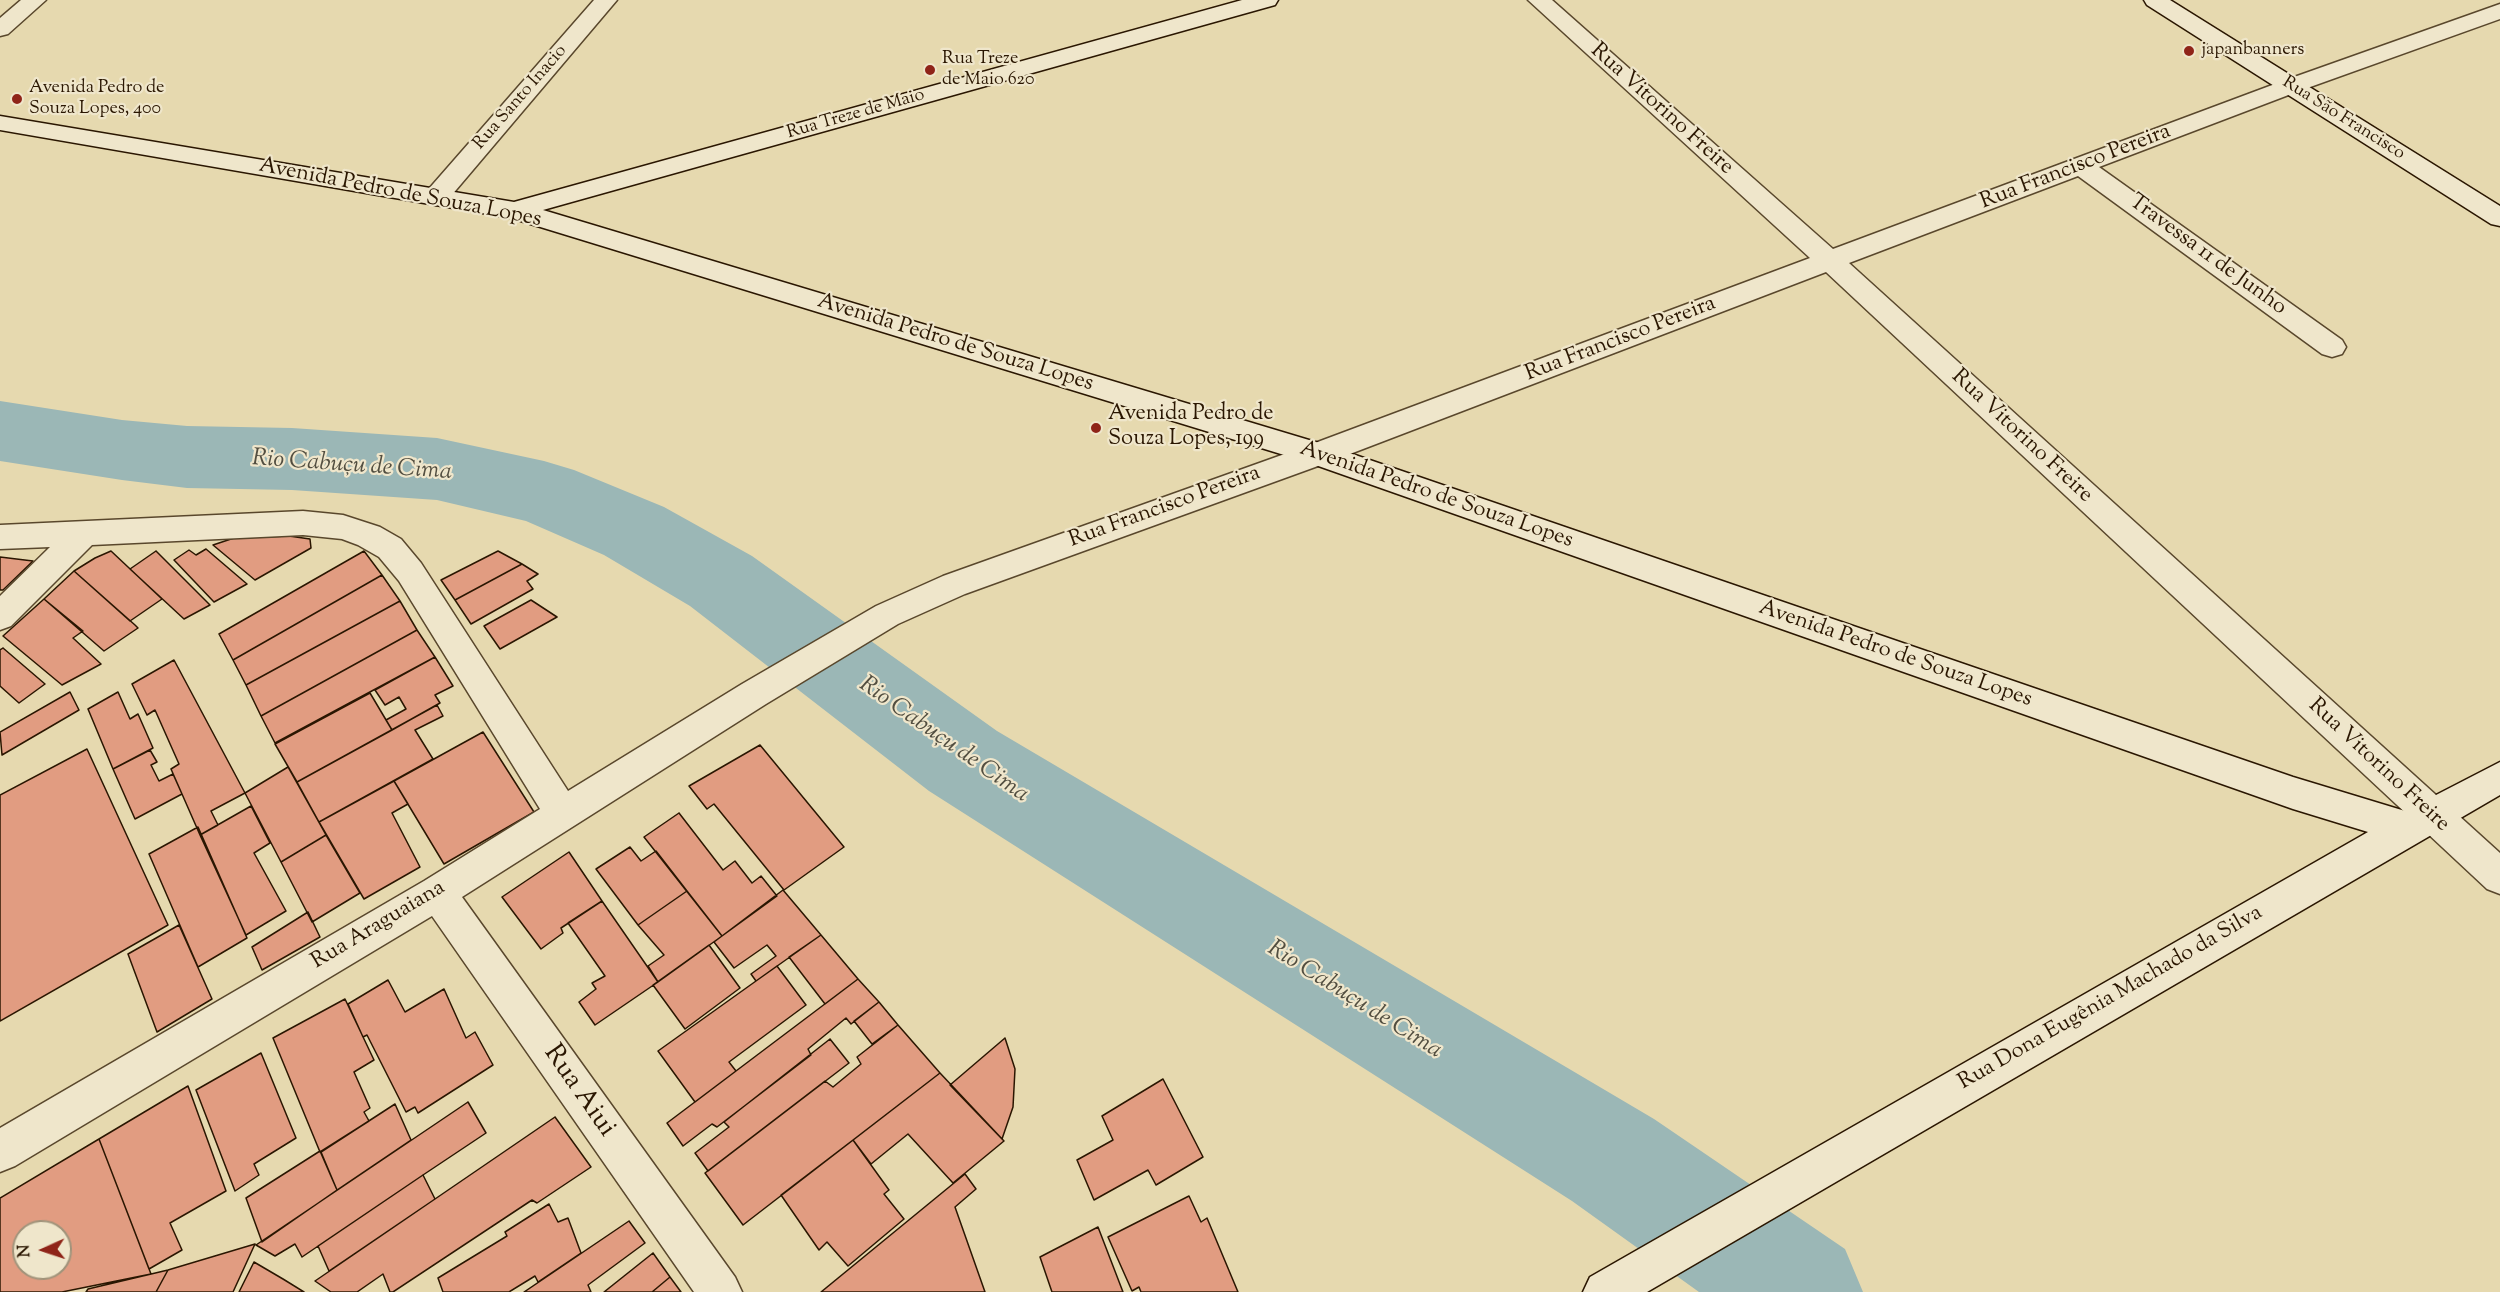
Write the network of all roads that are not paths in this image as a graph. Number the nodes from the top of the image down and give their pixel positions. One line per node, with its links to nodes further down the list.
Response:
1 (35, 0): 7 (street)
2 (606, 0): 11 (street, Rua Santo Inacio)
3 (1267, 0): 12 (street, Rua Treze de Maio)
4 (1539, 0): 14 (street, Rua Vitorino Freire)
5 (2155, 0): 8 (street, Rua São Francisco)
6 (2500, 11): 8 (street, Rua Francisco Pereira)
7 (0, 29)
8 (2291, 86): 10 (street, Rua Francisco Pereira); 13 (street, Rua São Francisco)
9 (0, 123): 11 (street, Avenida Pedro de Souza Lopes)
10 (2082, 166): 14 (street, Rua Francisco Pereira); 15 (street, Travessa 11 de Junho)
11 (436, 197): 12 (street, Avenida Pedro de Souza Lopes)
12 (514, 210): 16 (street, Avenida Pedro de Souza Lopes)
13 (2500, 218)
14 (1831, 262): 16 (street, Rua Francisco Pereira); 23 (street, Rua Vitorino Freire)
15 (2332, 347)
16 (1318, 454): 20 (street, Rua Francisco Pereira); 23 (street, Avenida Pedro de Souza Lopes)
17 (83, 534): 18 (street); 19 (street); 22 (street)
18 (0, 537)
19 (0, 617)
20 (754, 694): 22 (street, Rua Araguaiana)
21 (2500, 777): 23 (street, Rua Dona Eugênia Machado da Silva)
22 (563, 814): 25 (street, Rua Araguaiana)
23 (2420, 822): 24 (street, Rua Vitorino Freire); 27 (street, Rua Dona Eugênia Machado da Silva)
24 (2500, 877)
25 (437, 893): 26 (street, Rua Araguaiana); 28 (street, Rua Aiui)
26 (0, 1150)
27 (1622, 1283)
28 (720, 1292)

